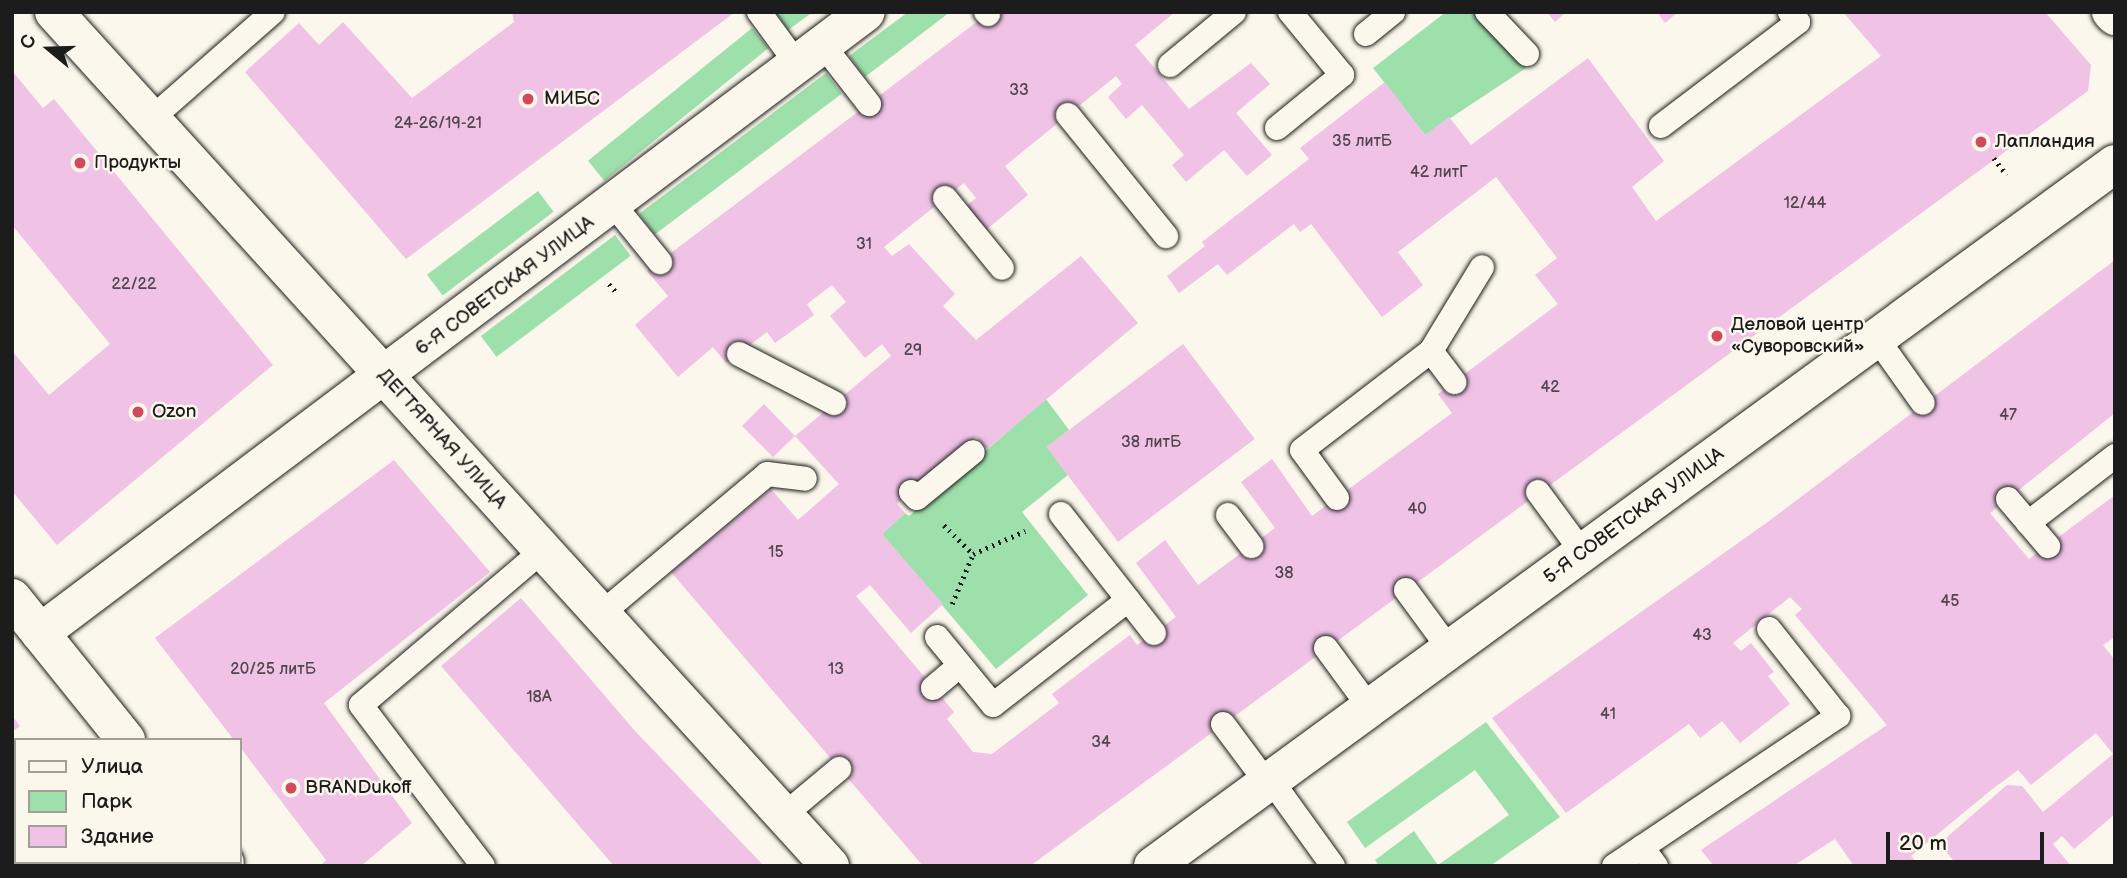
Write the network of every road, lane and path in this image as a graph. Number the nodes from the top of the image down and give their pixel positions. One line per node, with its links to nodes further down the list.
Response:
1 (54, 12): 18 (street, ДЕГТЯРНАЯ УЛИЦА)
2 (273, 12): 18 (lane)
3 (759, 12): 14 (lane)
4 (866, 12): 14 (street, 6-Я СОВЕТСКАЯ УЛИЦА)
5 (1234, 12): 15 (lane)
6 (1290, 12): 20 (lane)
7 (1393, 12): 12 (lane)
8 (1487, 12): 13 (lane)
9 (1790, 12): 19 (lane)
10 (2111, 12): 11 (street)
11 (2115, 16)
12 (1366, 34)
13 (1527, 54)
14 (810, 55): 16 (lane); 25 (street, 6-Я СОВЕТСКАЯ УЛИЦА)
15 (1170, 65)
16 (869, 104)
17 (1068, 115): 26 (lane)
18 (151, 119): 35 (street, ДЕГТЯРНАЯ УЛИЦА)
19 (1661, 126)
20 (1277, 128)
21 (1994, 158): 23 (path)
22 (2115, 164): 32 (street, 5-Я СОВЕТСКАЯ УЛИЦА)
23 (2007, 175)
24 (945, 198): 29 (lane)
25 (612, 204): 27 (lane); 35 (street, 6-Я СОВЕТСКАЯ УЛИЦА)
26 (1167, 236)
27 (660, 262)
28 (1482, 267): 33 (lane)
29 (1002, 268)
30 (609, 284): 31 (path)
31 (618, 294)
32 (1878, 340): 38 (lane); 52 (street, 5-Я СОВЕТСКАЯ УЛИЦА)
33 (1431, 351): 36 (lane); 44 (lane)
34 (739, 354): 37 (lane)
35 (385, 377): 51 (street, ДЕГТЯРНАЯ УЛИЦА); 58 (street, 6-Я СОВЕТСКАЯ УЛИЦА)
36 (1454, 382)
37 (834, 403)
38 (1923, 403)
39 (973, 452): 42 (lane)
40 (2115, 456): 48 (lane)
41 (805, 479): 56 (lane)
42 (911, 492)
43 (1538, 492): 52 (lane)
44 (1337, 498)
45 (2008, 499): 48 (lane)
46 (1061, 514): 55 (lane); 60 (path)
47 (1228, 515): 49 (lane)
48 (2028, 523): 50 (lane)
49 (1251, 546)
50 (2048, 546)
51 (543, 550): 56 (street, ДЕГТЯРНАЯ УЛИЦА); 72 (lane)
52 (1583, 553): 62 (street, 5-Я СОВЕТСКАЯ УЛИЦА)
53 (1406, 590): 62 (lane)
54 (12, 598): 58 (street)
55 (1128, 600): 59 (lane); 63 (lane)
56 (601, 614): 70 (street, ДЕГТЯРНАЯ УЛИЦА)
57 (1769, 629): 71 (lane)
58 (40, 633): 67 (street)
59 (1154, 633)
60 (937, 638): 63 (lane)
61 (1326, 648): 65 (lane)
62 (1450, 650): 65 (street, 5-Я СОВЕТСКАЯ УЛИЦА)
63 (960, 665): 64 (lane)
64 (933, 688)
65 (1370, 708): 69 (street, 5-Я СОВЕТСКАЯ УЛИЦА)
66 (1223, 724): 69 (lane)
67 (124, 738)
68 (839, 769): 70 (lane)
69 (1269, 781): 74 (street, 5-Я СОВЕТСКАЯ УЛИЦА); 75 (lane)
70 (784, 815): 73 (street, ДЕГТЯРНАЯ УЛИЦА)
71 (1649, 857): 76 (lane)
72 (483, 866)
73 (830, 866)
74 (1153, 866)
75 (1333, 866)
76 (1614, 866)

